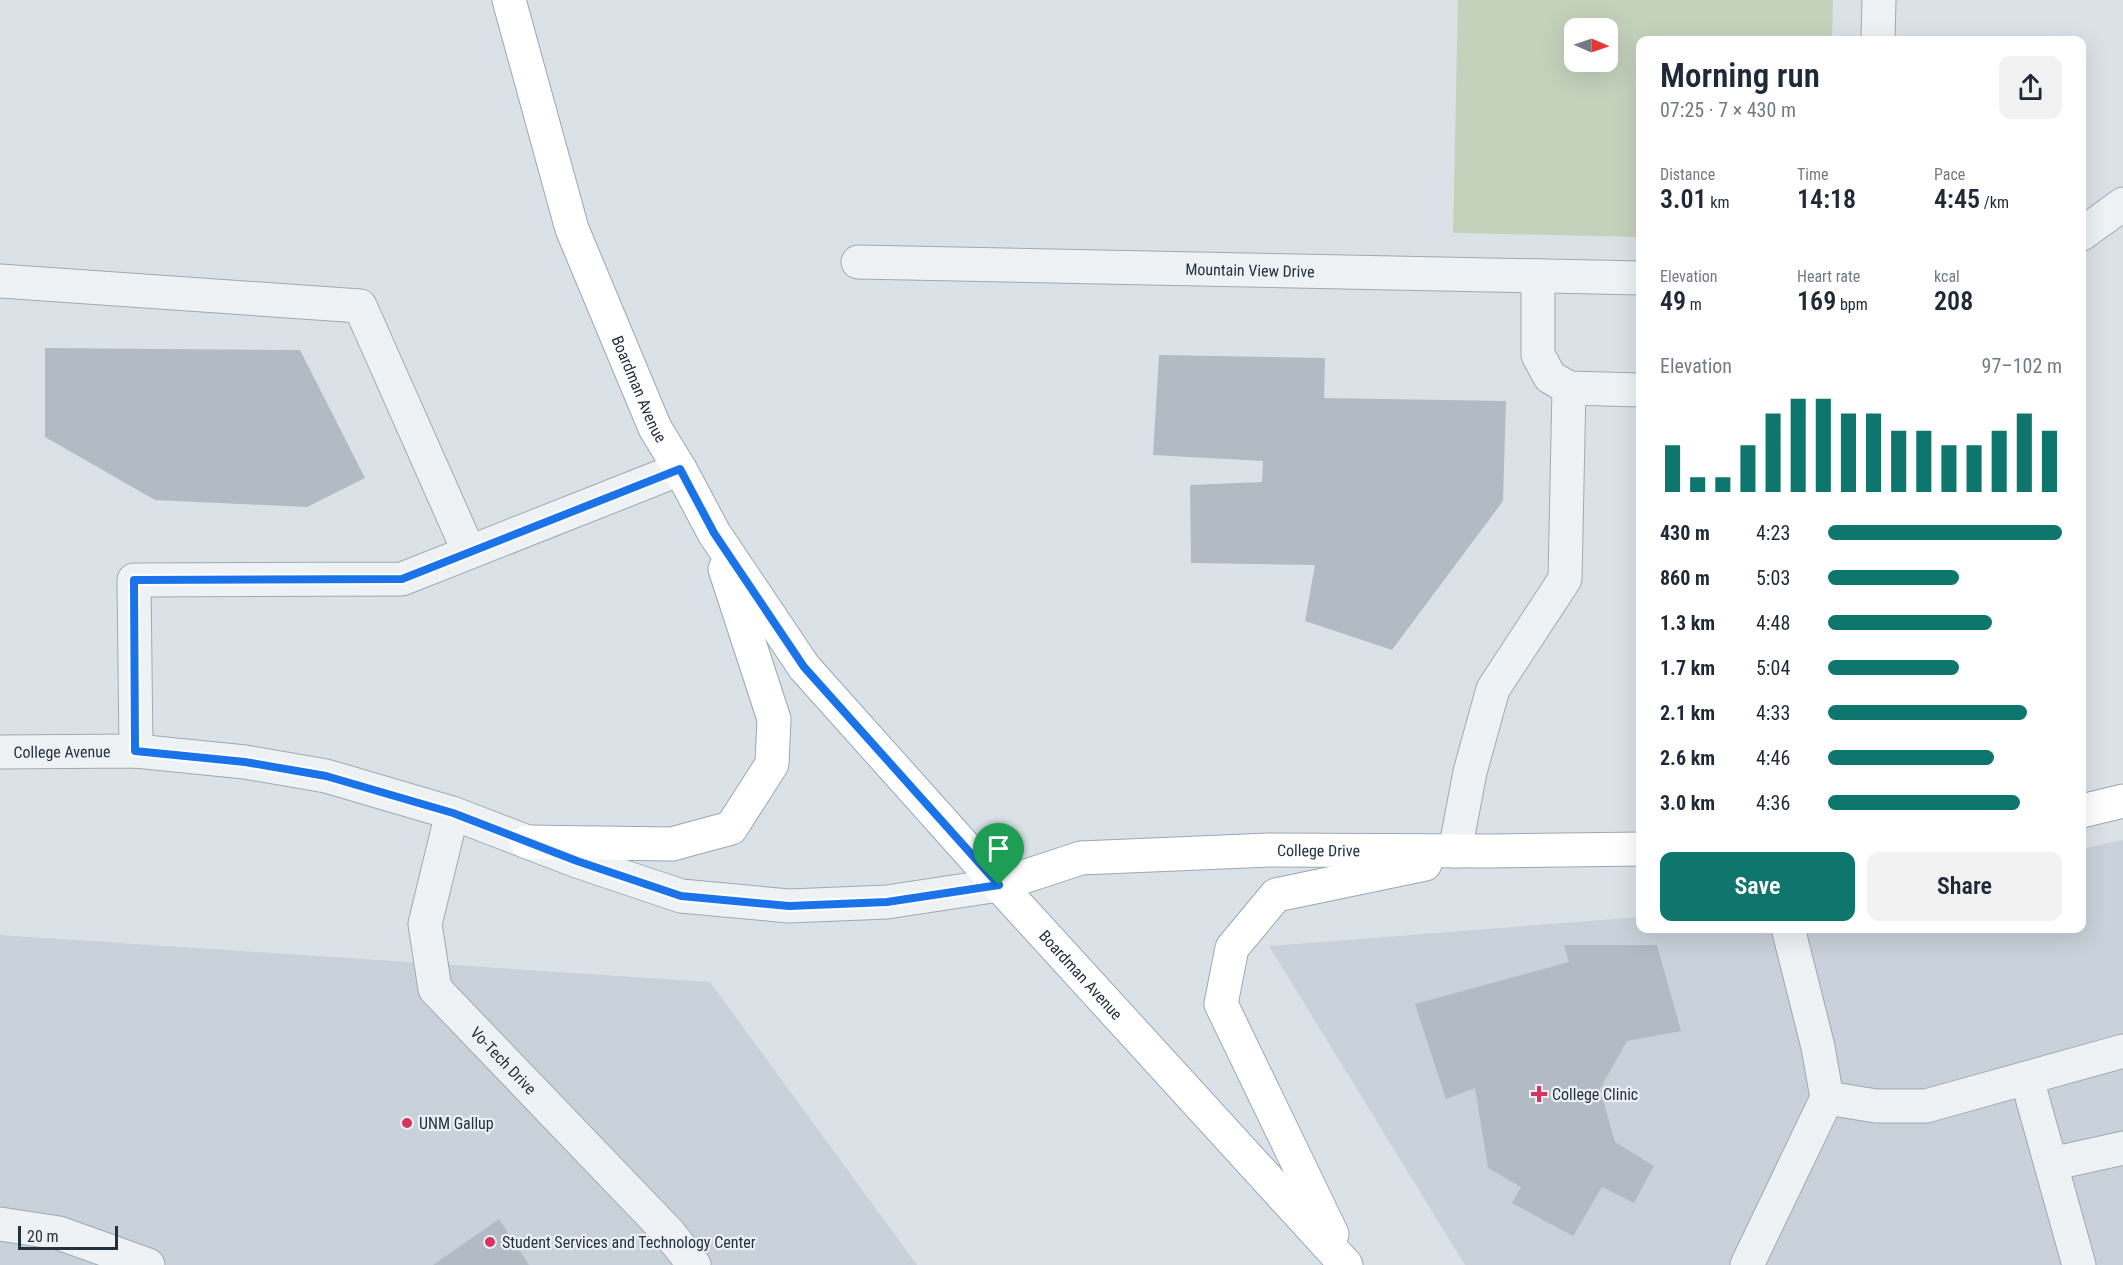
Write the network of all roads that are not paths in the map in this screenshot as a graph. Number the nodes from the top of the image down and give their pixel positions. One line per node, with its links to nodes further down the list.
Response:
1 (509, 0): 12 (main road, Boardman Avenue)
2 (1879, 0): 3 (street)
3 (1878, 36)
4 (2123, 204): 5 (street)
5 (2086, 231)
6 (858, 262): 7 (street, Mountain View Drive)
7 (1538, 276): 8 (street, Mountain View Drive); 10 (street)
8 (1636, 278)
9 (0, 281): 14 (street)
10 (1569, 388): 11 (street); 22 (street)
11 (1636, 390)
12 (680, 469): 13 (main road, Boardman Avenue); 14 (street)
13 (714, 533): 20 (main road); 24 (main road, Boardman Avenue)
14 (469, 552): 15 (street)
15 (135, 751): 16 (street, College Avenue); 19 (street, College Avenue)
16 (0, 752)
17 (2123, 801): 18 (main road)
18 (2086, 810)
19 (453, 813): 20 (street, College Avenue); 33 (street, Vo-Tech Drive)
20 (527, 842): 24 (street, College Avenue)
21 (1636, 849): 23 (main road, College Drive)
22 (1455, 851): 23 (main road, College Drive); 24 (main road, College Drive)
23 (1489, 851): 34 (main road)
24 (999, 885): 34 (main road, Boardman Avenue)
25 (1789, 933): 28 (street)
26 (2123, 1051): 27 (street)
27 (2027, 1079): 28 (street); 30 (street)
28 (1827, 1098): 35 (street)
29 (2123, 1148): 30 (street)
30 (2051, 1164): 36 (street)
31 (0, 1224): 32 (street)
32 (148, 1265)
33 (694, 1265)
34 (1347, 1265)
35 (1747, 1265)
36 (2079, 1265)

